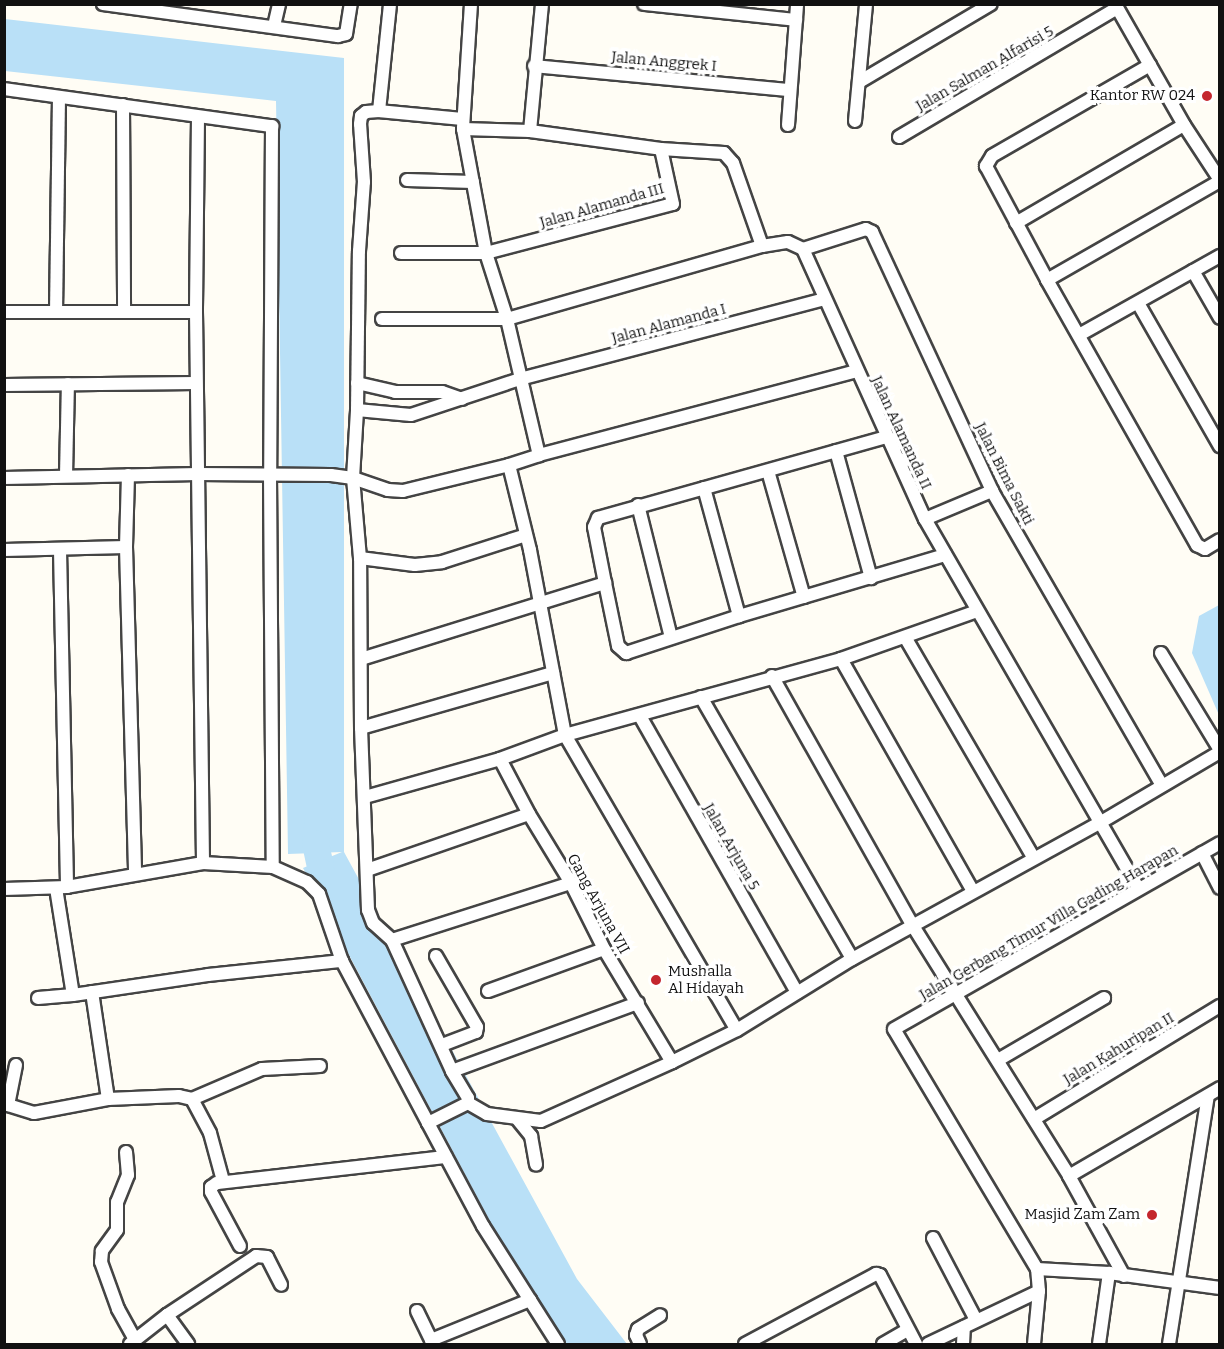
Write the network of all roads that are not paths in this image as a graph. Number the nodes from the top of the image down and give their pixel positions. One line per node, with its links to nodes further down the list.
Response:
1 (103, 4): 13 (street)
2 (279, 4): 13 (street)
3 (351, 4): 13 (street)
4 (390, 4): 21 (street)
5 (471, 4): 24 (street)
6 (542, 4): 15 (street)
7 (644, 4): 12 (street)
8 (797, 4): 12 (street)
9 (866, 4): 16 (street)
10 (992, 4): 16 (street)
11 (1116, 6): 14 (street); 28 (street, Jalan Salman Alfarisi 5)
12 (796, 20): 18 (street)
13 (274, 26)
14 (1150, 65): 26 (street); 33 (street)
15 (534, 66): 18 (street, Jalan Anggrek I); 27 (street)
16 (859, 82): 23 (street)
17 (4, 89): 19 (street)
18 (790, 90): 25 (street)
19 (58, 98): 20 (street); 44 (street)
20 (123, 105): 22 (street); 45 (street)
21 (379, 111): 24 (street); 54 (street)
22 (198, 117): 46 (street); 67 (street)
23 (855, 121)
24 (462, 124): 27 (street); 32 (street)
25 (788, 125)
26 (1184, 125): 31 (street); 33 (street)
27 (530, 131): 29 (street)
28 (899, 136)
29 (662, 149): 34 (street); 37 (street, Jalan Alamanda III)
30 (407, 180): 32 (street)
31 (1220, 180): 40 (street)
32 (472, 182): 37 (street)
33 (1016, 224): 40 (street)
34 (762, 246): 35 (street); 49 (street)
35 (803, 249): 41 (street, Jalan Alamanda II); 72 (street, Jalan Bima Sakti)
36 (401, 253): 37 (street)
37 (486, 253): 49 (street)
38 (1220, 256): 39 (street)
39 (1193, 271): 42 (street); 47 (street)
40 (1047, 280): 50 (street)
41 (825, 299): 51 (street, Jalan Alamanda II); 52 (street, Jalan Alamanda I)
42 (1138, 303): 50 (street); 60 (street)
43 (4, 312): 44 (street)
44 (56, 312): 45 (street)
45 (124, 312): 46 (street)
46 (196, 312): 53 (street)
47 (1220, 318)
48 (382, 319): 49 (street)
49 (507, 319): 52 (street)
50 (1079, 335): 76 (street)
51 (856, 371): 59 (street, Jalan Alamanda II); 62 (street)
52 (520, 379): 57 (street, Jalan Alamanda I); 62 (street)
53 (196, 383): 55 (street); 65 (street)
54 (357, 383): 57 (street); 58 (street)
55 (68, 384): 56 (street); 68 (street)
56 (4, 385)
57 (462, 399): 58 (street, Jalan Alamanda I)
58 (357, 410): 70 (street)
59 (886, 437): 61 (street); 74 (street, Jalan Alamanda II)
60 (1220, 446)
61 (836, 451): 64 (street); 82 (street)
62 (539, 454): 63 (street)
63 (509, 465): 70 (street); 75 (street)
64 (768, 471): 71 (street); 84 (street)
65 (198, 474): 66 (street); 67 (street); 108 (street)
66 (128, 475): 68 (street); 77 (street)
67 (270, 475): 70 (street); 109 (street)
68 (66, 476): 69 (street)
69 (4, 478)
70 (353, 478): 81 (street)
71 (704, 488): 73 (street); 87 (street)
72 (992, 491): 74 (street); 101 (street, Jalan Bima Sakti)
73 (638, 505): 83 (street); 88 (street)
74 (925, 519): 80 (street, Jalan Alamanda II)
75 (526, 535): 81 (street); 85 (street)
76 (1220, 540)
77 (126, 546): 79 (street); 111 (street)
78 (4, 550): 79 (street)
79 (60, 550): 113 (street)
80 (945, 555): 82 (street); 86 (street, Jalan Alamanda II)
81 (360, 558): 91 (street)
82 (871, 578): 84 (street)
83 (605, 583): 85 (street); 88 (street)
84 (804, 597): 87 (street)
85 (539, 603): 91 (street); 93 (street)
86 (977, 611): 89 (street); 104 (street, Jalan Alamanda II)
87 (739, 616): 88 (street)
88 (671, 637)
89 (905, 637): 92 (street); 107 (street)
90 (1161, 653): 99 (street)
91 (361, 659): 97 (street)
92 (841, 659): 94 (street); 117 (street)
93 (553, 673): 97 (street); 98 (street)
94 (772, 676): 95 (street); 118 (street)
95 (701, 697): 96 (street); 122 (street)
96 (640, 716): 98 (street); 126 (street, Jalan Arjuna 5)
97 (361, 728): 102 (street)
98 (565, 735): 100 (street); 133 (street)
99 (1220, 751): 101 (street)
100 (500, 759): 102 (street); 103 (street, Gang Arjuna VII)
101 (1162, 786): 104 (street)
102 (365, 797): 110 (street)
103 (529, 814): 110 (street); 112 (street, Gang Arjuna VII)
104 (1101, 822): 107 (street); 116 (street, Jalan Alamanda II)
105 (1220, 843): 106 (street, Jalan Gerbang Timur Villa Gading Harapan)
106 (1202, 853): 114 (street); 116 (street, Jalan Gerbang Timur Villa Gading Harapan)
107 (1033, 857): 117 (street)
108 (203, 862): 109 (street); 111 (street)
109 (273, 867): 123 (street)
110 (367, 870): 119 (street)
111 (135, 873): 113 (street)
112 (571, 883): 119 (street); 120 (street, Gang Arjuna VII)
113 (62, 887): 115 (street); 128 (street)
114 (1220, 888)
115 (4, 889)
116 (1139, 889): 127 (street, Jalan Gerbang Timur Villa Gading Harapan)
117 (973, 891): 118 (street)
118 (914, 926): 122 (street); 127 (street)
119 (392, 940): 134 (street)
120 (604, 949): 124 (street); 131 (street, Gang Arjuna VII)
121 (436, 956): 134 (street)
122 (852, 959): 126 (street)
123 (342, 961): 125 (street); 147 (street)
124 (488, 991)
125 (92, 992): 128 (street); 142 (street)
126 (797, 992): 133 (street)
127 (956, 993): 135 (street); 155 (street, Jalan Gerbang Timur Villa Gading Harapan)
128 (73, 995): 129 (street)
129 (38, 998)
130 (1104, 998): 135 (street)
131 (638, 1003): 136 (street, Gang Arjuna VII); 139 (street)
132 (1220, 1006): 145 (street, Jalan Kahuripan II)
133 (737, 1030): 136 (street)
134 (442, 1045): 139 (street)
135 (998, 1060): 145 (street)
136 (672, 1062): 146 (street)
137 (16, 1065): 142 (street)
138 (320, 1066): 143 (street)
139 (452, 1071): 144 (street)
140 (1220, 1088): 141 (street)
141 (1208, 1096): 151 (street); 158 (street)
142 (108, 1099): 143 (street)
143 (192, 1099): 152 (street)
144 (468, 1103): 146 (street); 147 (street)
145 (1034, 1119): 151 (street)
146 (518, 1120): 150 (street)
147 (428, 1123): 149 (street)
148 (126, 1152): 169 (street)
149 (446, 1157): 152 (street); 162 (street)
150 (536, 1165)
151 (1069, 1176): 157 (street)
152 (223, 1181): 154 (street)
153 (933, 1238): 166 (street)
154 (240, 1246)
155 (1036, 1269): 156 (street); 161 (street)
156 (1108, 1273): 157 (street); 180 (street)
157 (1124, 1276): 158 (street)
158 (1178, 1281): 160 (street); 181 (street)
159 (281, 1285): 165 (street)
160 (1220, 1288)
161 (1039, 1291): 166 (street); 179 (street)
162 (530, 1300): 170 (street); 172 (street)
163 (417, 1311): 170 (street)
164 (660, 1315): 173 (street)
165 (167, 1316): 169 (street); 171 (street)
166 (976, 1320): 167 (street)
167 (964, 1327): 177 (street); 178 (street)
168 (907, 1330): 174 (street); 175 (street); 176 (street)
169 (132, 1342)
170 (432, 1342)
171 (188, 1344)
172 (557, 1344)
173 (640, 1344)
174 (744, 1344)
175 (883, 1344)
176 (916, 1344)
177 (928, 1344)
178 (963, 1344)
179 (1034, 1344)
180 (1099, 1344)
181 (1169, 1344)

